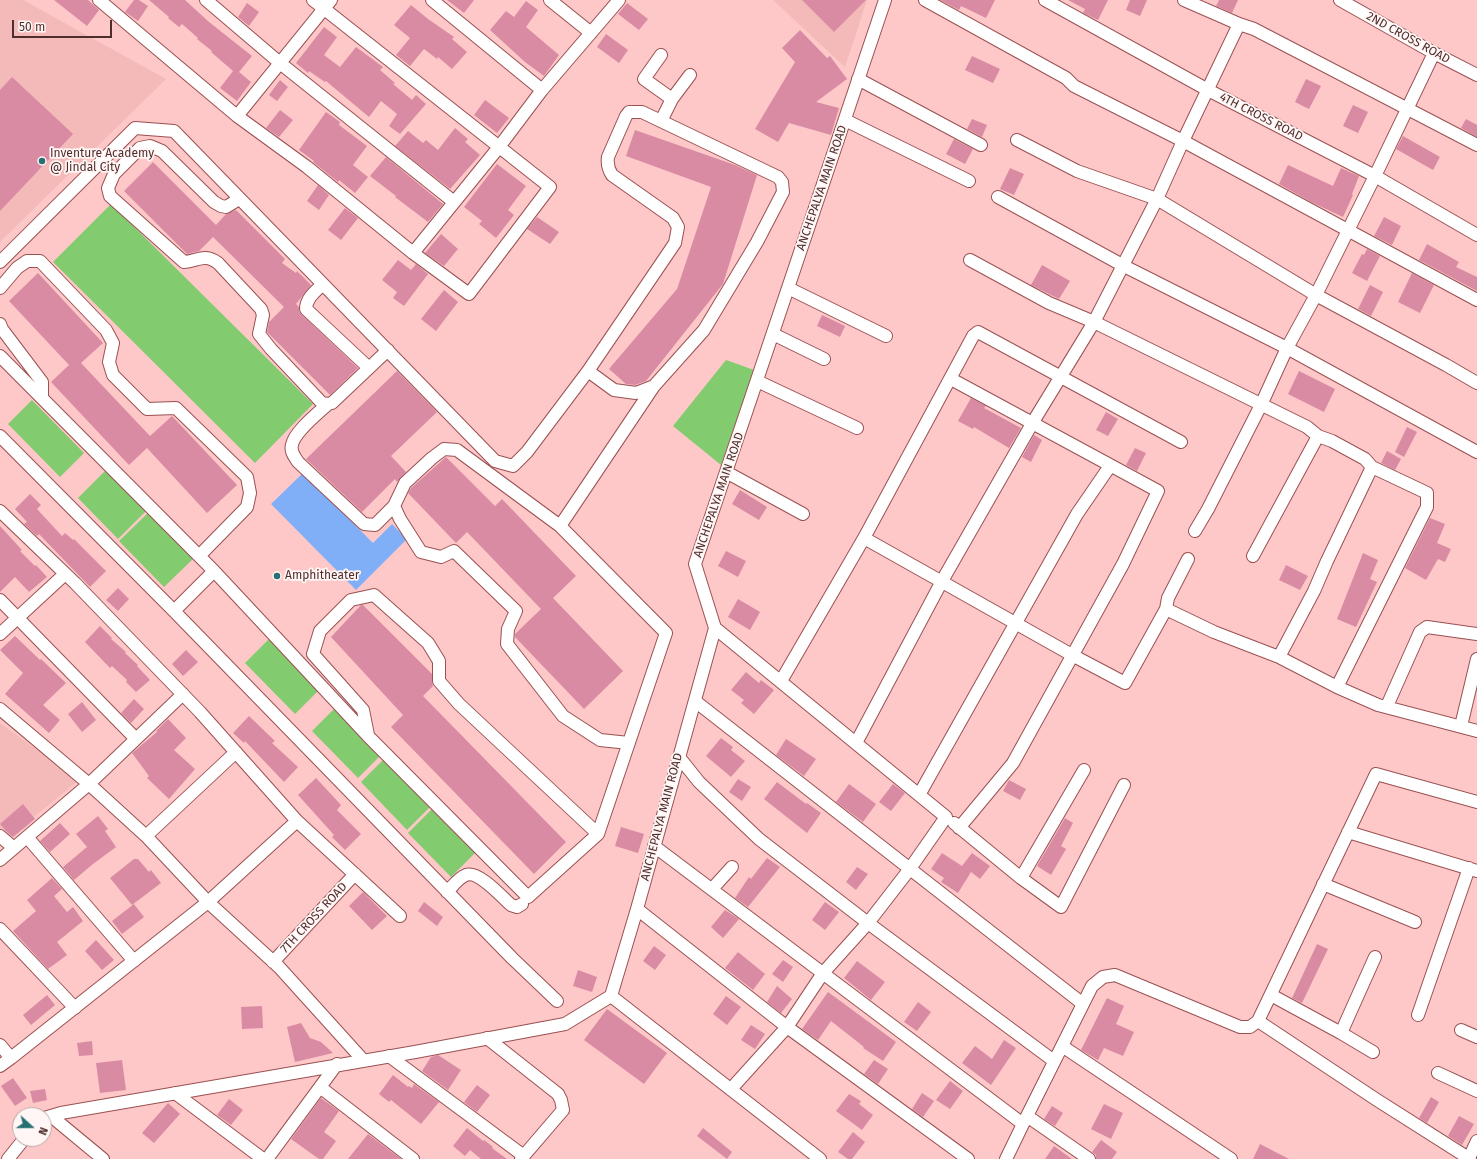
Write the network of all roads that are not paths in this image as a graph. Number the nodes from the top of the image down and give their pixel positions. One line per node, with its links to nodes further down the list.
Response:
1 (99, 0): 25 (street)
2 (206, 0): 17 (street)
3 (313, 0): 12 (street)
4 (432, 0): 21 (street)
5 (550, 0): 14 (street)
6 (619, 0): 14 (street)
7 (884, 0): 20 (street, ANCHEPALYA MAIN ROAD)
8 (925, 0): 29 (street)
9 (1045, 0): 22 (street, 4TH CROSS ROAD)
10 (1184, 0): 13 (street)
11 (1340, 0): 15 (street, 2ND CROSS ROAD)
12 (328, 4): 17 (street); 32 (street)
13 (1239, 24): 22 (street); 24 (street)
14 (591, 33): 21 (street)
15 (1434, 53): 19 (street, 2ND CROSS ROAD); 24 (street)
16 (661, 55): 23 (street)
17 (280, 63): 25 (street); 38 (street)
18 (690, 75): 23 (street)
19 (1477, 75)
20 (858, 79): 26 (street, ANCHEPALYA MAIN ROAD); 30 (street)
21 (542, 90): 32 (street)
22 (1208, 90): 29 (street); 33 (street, 4TH CROSS ROAD)
23 (672, 98): 27 (street)
24 (1408, 108): 31 (street); 33 (street)
25 (237, 116): 41 (street)
26 (845, 120): 34 (street); 47 (street, ANCHEPALYA MAIN ROAD)
27 (661, 121): 59 (street); 64 (street)
28 (1017, 140): 37 (street)
29 (1183, 141): 37 (street); 39 (street)
30 (981, 145)
31 (1477, 145)
32 (499, 147): 38 (street); 41 (street)
33 (1375, 176): 39 (street); 40 (street, 4TH CROSS ROAD)
34 (969, 181)
35 (998, 197): 44 (street)
36 (239, 199): 43 (street); 45 (street); 66 (street)
37 (1157, 199): 44 (street); 48 (street)
38 (454, 202): 41 (street)
39 (1348, 229): 48 (street); 49 (street)
40 (1477, 234)
41 (413, 253)
42 (970, 260): 50 (street)
43 (0, 262)
44 (1124, 266): 50 (street); 54 (street)
45 (323, 284): 55 (street); 58 (street)
46 (0, 288): 83 (street)
47 (788, 288): 52 (street, ANCHEPALYA MAIN ROAD); 53 (street)
48 (1316, 295): 54 (street); 63 (street)
49 (1477, 300)
50 (1094, 322): 60 (street); 67 (street)
51 (0, 324): 65 (street)
52 (773, 334): 57 (street); 62 (street, ANCHEPALYA MAIN ROAD)
53 (886, 336)
54 (1287, 348): 67 (street); 73 (street)
55 (388, 350): 58 (street); 59 (street)
56 (0, 356): 65 (street)
57 (824, 359)
58 (368, 368): 66 (street)
59 (588, 371): 64 (street)
60 (1060, 377): 61 (street); 68 (street); 72 (street)
61 (951, 379): 68 (street); 82 (street)
62 (757, 381): 69 (street); 76 (street, ANCHEPALYA MAIN ROAD)
63 (1477, 383)
64 (654, 386): 80 (street)
65 (42, 398): 83 (street)
66 (328, 404): 77 (street)
67 (1261, 405): 71 (street); 81 (street)
68 (1033, 422): 74 (street); 88 (street)
69 (857, 428)
70 (0, 436): 91 (street)
71 (1318, 436): 75 (street); 84 (street)
72 (1181, 442)
73 (1477, 452)
74 (1110, 466): 93 (street); 97 (street)
75 (1372, 467): 98 (street); 101 (street)
76 (726, 472): 79 (street); 94 (street, ANCHEPALYA MAIN ROAD)
77 (394, 506): 80 (street); 110 (street)
78 (0, 511): 87 (street)
79 (803, 514)
80 (560, 526): 110 (street)
81 (1195, 531)
82 (864, 538): 88 (street); 100 (street)
83 (199, 556): 86 (street)
84 (1252, 556)
85 (1188, 559): 90 (street)
86 (214, 571): 91 (street); 108 (street)
87 (65, 574): 92 (street); 102 (street)
88 (942, 581): 93 (street); 111 (street)
89 (0, 600): 92 (street)
90 (1166, 609): 97 (street); 98 (street)
91 (174, 611): 137 (street)
92 (18, 618): 95 (street); 109 (street)
93 (1016, 623): 97 (street); 117 (street)
94 (715, 628): 100 (street); 103 (street, ANCHEPALYA MAIN ROAD)
95 (0, 634)
96 (1477, 634): 104 (street)
97 (1072, 655): 121 (street)
98 (1279, 657): 101 (street)
99 (1477, 659): 106 (street)
100 (781, 681): 111 (street)
101 (1337, 687): 104 (street)
102 (183, 694): 109 (street); 112 (street)
103 (695, 701): 113 (street, ANCHEPALYA MAIN ROAD); 131 (street)
104 (1387, 706): 106 (street)
105 (0, 709): 115 (street)
106 (1461, 726): 107 (street)
107 (1477, 731)
108 (368, 736): 123 (street); 123 (street)
109 (136, 739): 115 (street)
110 (629, 743): 123 (street)
111 (856, 743): 117 (street)
112 (236, 752): 120 (street); 125 (street)
113 (679, 757): 127 (street, ANCHEPALYA MAIN ROAD); 143 (street)
114 (1084, 770): 134 (street)
115 (90, 784): 125 (street); 126 (street)
116 (1124, 785): 134 (street)
117 (919, 795): 119 (street)
118 (1477, 802): 122 (street)
119 (946, 817): 121 (street); 131 (street)
120 (297, 821): 133 (street); 138 (street)
121 (959, 828): 134 (street)
122 (1348, 832): 132 (street); 135 (street)
123 (598, 834)
124 (0, 836): 128 (street)
125 (146, 836): 138 (street)
126 (26, 838): 128 (street); 146 (street)
127 (654, 846): 136 (street); 140 (street, ANCHEPALYA MAIN ROAD)
128 (14, 848): 129 (street)
129 (0, 860)
130 (732, 868): 136 (street)
131 (909, 870): 143 (street); 152 (street)
132 (1473, 870): 154 (street)
133 (355, 874): 141 (street); 147 (street, 7TH CROSS ROAD)
134 (1021, 878)
135 (1323, 884): 142 (street); 149 (street)
136 (712, 890): 148 (street)
137 (447, 892): 139 (street); 151 (street)
138 (208, 902): 146 (street); 147 (street)
139 (522, 904)
140 (637, 909): 150 (street, ANCHEPALYA MAIN ROAD); 156 (street)
141 (400, 916)
142 (1415, 922)
143 (868, 923): 148 (street); 167 (street)
144 (0, 929): 153 (street)
145 (1375, 957): 158 (street)
146 (134, 961): 153 (street)
147 (273, 962): 166 (street)
148 (823, 973): 156 (street); 176 (street)
149 (1271, 995): 155 (street); 158 (street)
150 (611, 996): 160 (street); 172 (street)
151 (556, 1001)
152 (1083, 1004): 155 (street); 162 (street)
153 (75, 1008): 165 (street)
154 (1418, 1015)
155 (1258, 1021): 181 (street)
156 (787, 1028): 172 (street); 188 (street)
157 (1461, 1030): 159 (street)
158 (1340, 1033): 163 (street)
159 (1477, 1037)
160 (487, 1038): 164 (street); 180 (street)
161 (0, 1045): 165 (street)
162 (1062, 1046): 167 (street); 191 (street)
163 (1372, 1052)
164 (389, 1056): 166 (street); 180 (street)
165 (11, 1058): 169 (street)
166 (363, 1060): 168 (street)
167 (1054, 1061): 176 (street)
168 (337, 1064): 171 (street); 174 (street)
169 (0, 1066)
170 (1438, 1074): 173 (street)
171 (320, 1087): 185 (street); 186 (street)
172 (731, 1089): 187 (street)
173 (1477, 1091)
174 (175, 1093): 175 (street); 184 (street)
175 (52, 1116)
176 (1025, 1120): 189 (street); 190 (street)
177 (52, 1121): 183 (street)
178 (1477, 1141): 181 (street)
179 (18, 1147): 182 (street)
180 (522, 1157)
181 (1470, 1158)
182 (8, 1159)
183 (104, 1159)
184 (263, 1159)
185 (267, 1159)
186 (413, 1159)
187 (820, 1159)
188 (968, 1159)
189 (1006, 1159)
190 (1089, 1159)
191 (1230, 1159)

